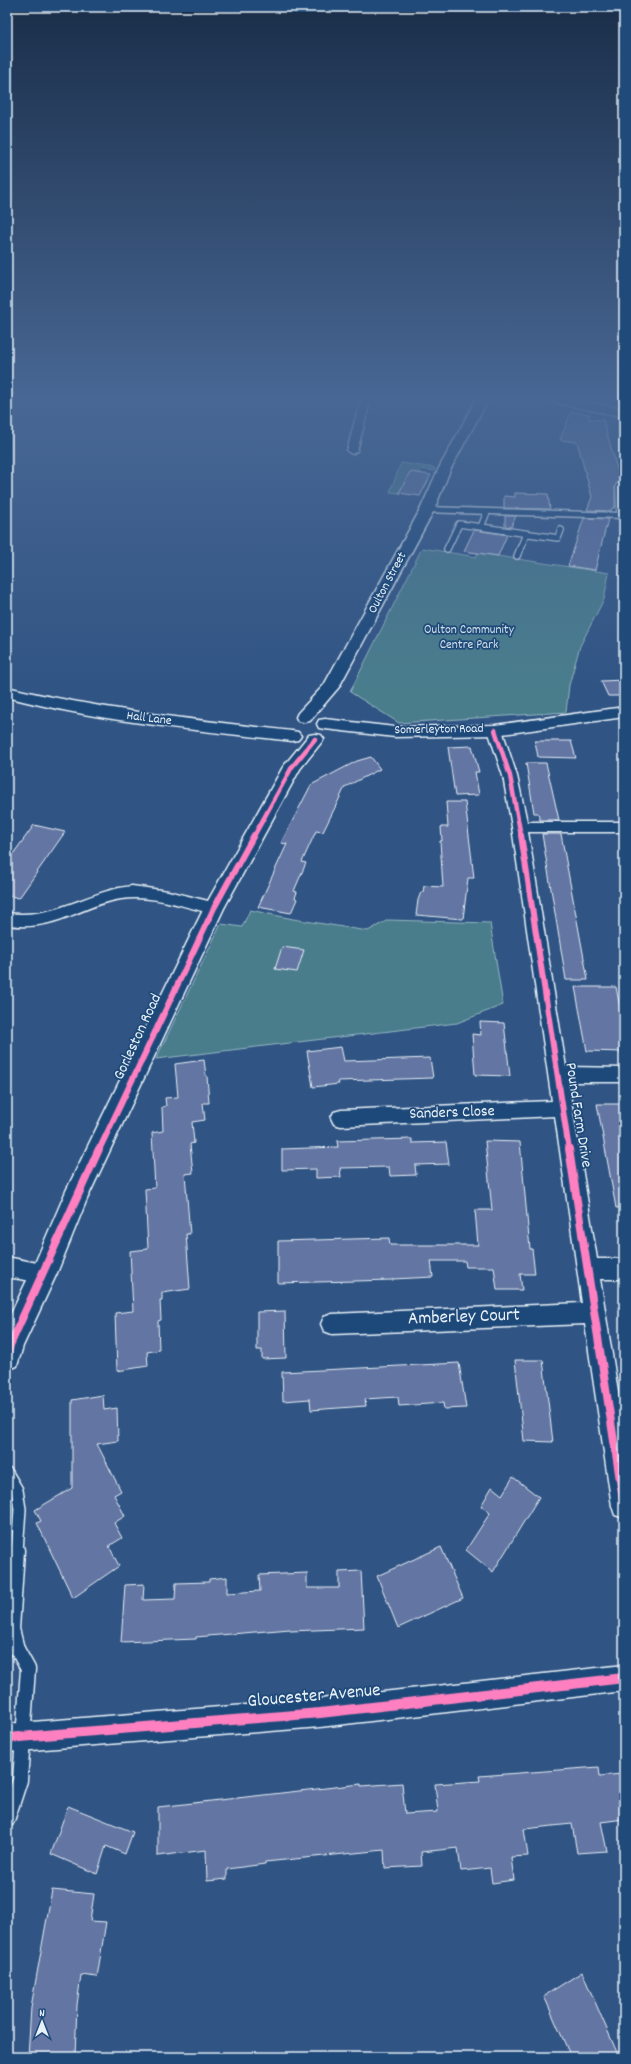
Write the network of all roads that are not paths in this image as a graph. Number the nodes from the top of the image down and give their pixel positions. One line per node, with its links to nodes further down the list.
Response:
1 (434, 494): 3 (main road, Oulton Street)
2 (619, 494): 5 (lane)
3 (427, 510): 4 (street); 13 (main road, Oulton Street)
4 (487, 512): 5 (street); 6 (lane)
5 (620, 516)
6 (481, 527): 8 (lane); 11 (lane)
7 (561, 530): 9 (lane)
8 (526, 534): 9 (lane); 12 (lane)
9 (558, 538): 10 (lane)
10 (555, 546)
11 (447, 549)
12 (517, 556)
13 (331, 687): 16 (main road, Oulton Street); 17 (main road)
14 (7, 692): 16 (main road, Hall Lane)
15 (624, 712): 18 (main road, Somerleyton Road)
16 (295, 729): 17 (main road); 17 (main road); 19 (main road)
17 (322, 730): 18 (main road, Somerleyton Road); 19 (main road, Gorleston Road)
18 (495, 730): 20 (street, Pound Farm Drive)
19 (292, 767): 22 (main road, Gorleston Road)
20 (520, 827): 21 (street); 24 (street, Pound Farm Drive)
21 (624, 827)
22 (214, 908): 23 (street); 31 (main road, Gorleston Road)
23 (7, 919)
24 (559, 1074): 25 (street); 26 (street, Pound Farm Drive)
25 (624, 1075)
26 (563, 1108): 27 (street, Sanders Close); 29 (street, Pound Farm Drive)
27 (341, 1118)
28 (7, 1267): 31 (street)
29 (589, 1269): 30 (street); 32 (street, Pound Farm Drive)
30 (624, 1269)
31 (44, 1273): 34 (main road, Gorleston Road)
32 (595, 1313): 33 (street, Amberley Court); 36 (street, Pound Farm Drive)
33 (332, 1324)
34 (7, 1358)
35 (7, 1473): 38 (lane)
36 (624, 1506)
37 (624, 1678): 38 (street, Gloucester Avenue)
38 (15, 1737): 39 (lane)
39 (7, 1820)

